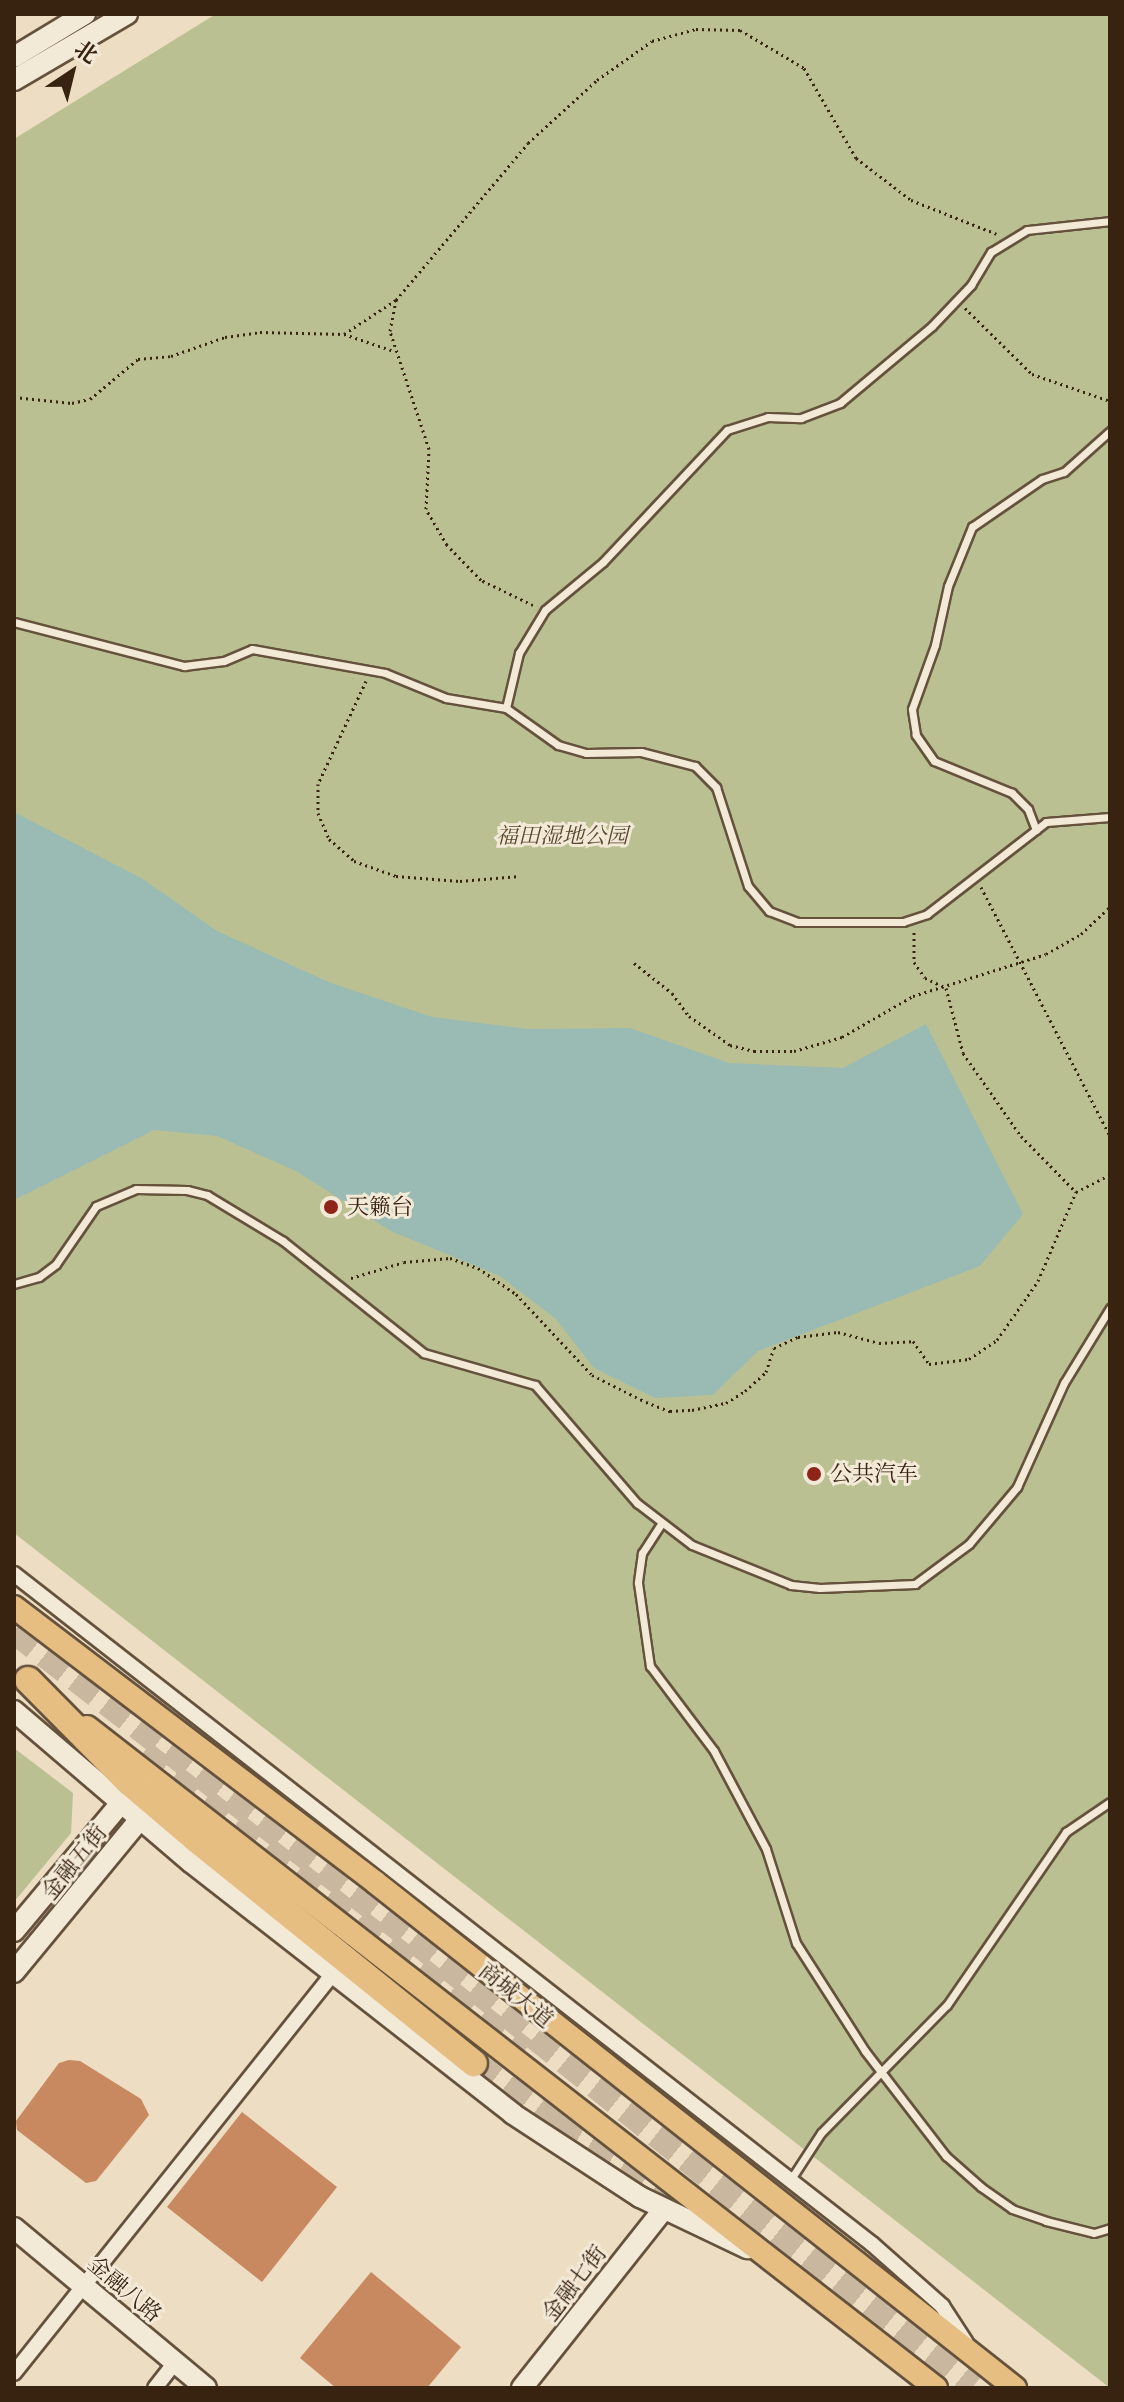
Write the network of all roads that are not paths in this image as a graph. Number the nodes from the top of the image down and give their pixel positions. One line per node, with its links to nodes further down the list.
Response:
1 (85, 14): 3 (street)
2 (127, 14): 4 (street)
3 (14, 57)
4 (14, 80)
5 (1110, 221): 8 (lane)
6 (1110, 431): 10 (lane)
7 (14, 622): 8 (lane)
8 (506, 708): 10 (lane)
9 (1110, 817): 10 (lane)
10 (1036, 830)
11 (14, 1284): 13 (lane)
12 (1110, 1308): 13 (lane)
13 (661, 1524): 25 (lane)
14 (14, 1574): 26 (street)
15 (14, 1607): 32 (main road, 商城大道)
16 (21, 1675): 24 (highway); 30 (main road)
17 (14, 1711): 19 (street)
18 (1110, 1802): 25 (lane)
19 (121, 1803): 20 (street); 21 (street, 金融五街)
20 (140, 1819): 22 (street); 23 (street, 金融五街)
21 (14, 1931)
22 (335, 1971): 27 (street); 31 (street)
23 (14, 1972)
24 (474, 2063)
25 (881, 2074): 26 (lane); 29 (lane)
26 (791, 2179): 32 (street)
27 (664, 2209): 30 (street); 37 (street, 金融七街)
28 (14, 2228): 31 (street, 金融八路)
29 (1110, 2228)
30 (768, 2257): 38 (main road)
31 (82, 2285): 33 (street, 金融八路); 34 (street)
32 (974, 2357): 39 (main road, 商城大道)
33 (175, 2362): 35 (street); 36 (street, 金融八路)
34 (14, 2373)
35 (155, 2388)
36 (206, 2388)
37 (522, 2388)
38 (936, 2388)
39 (1015, 2388)

